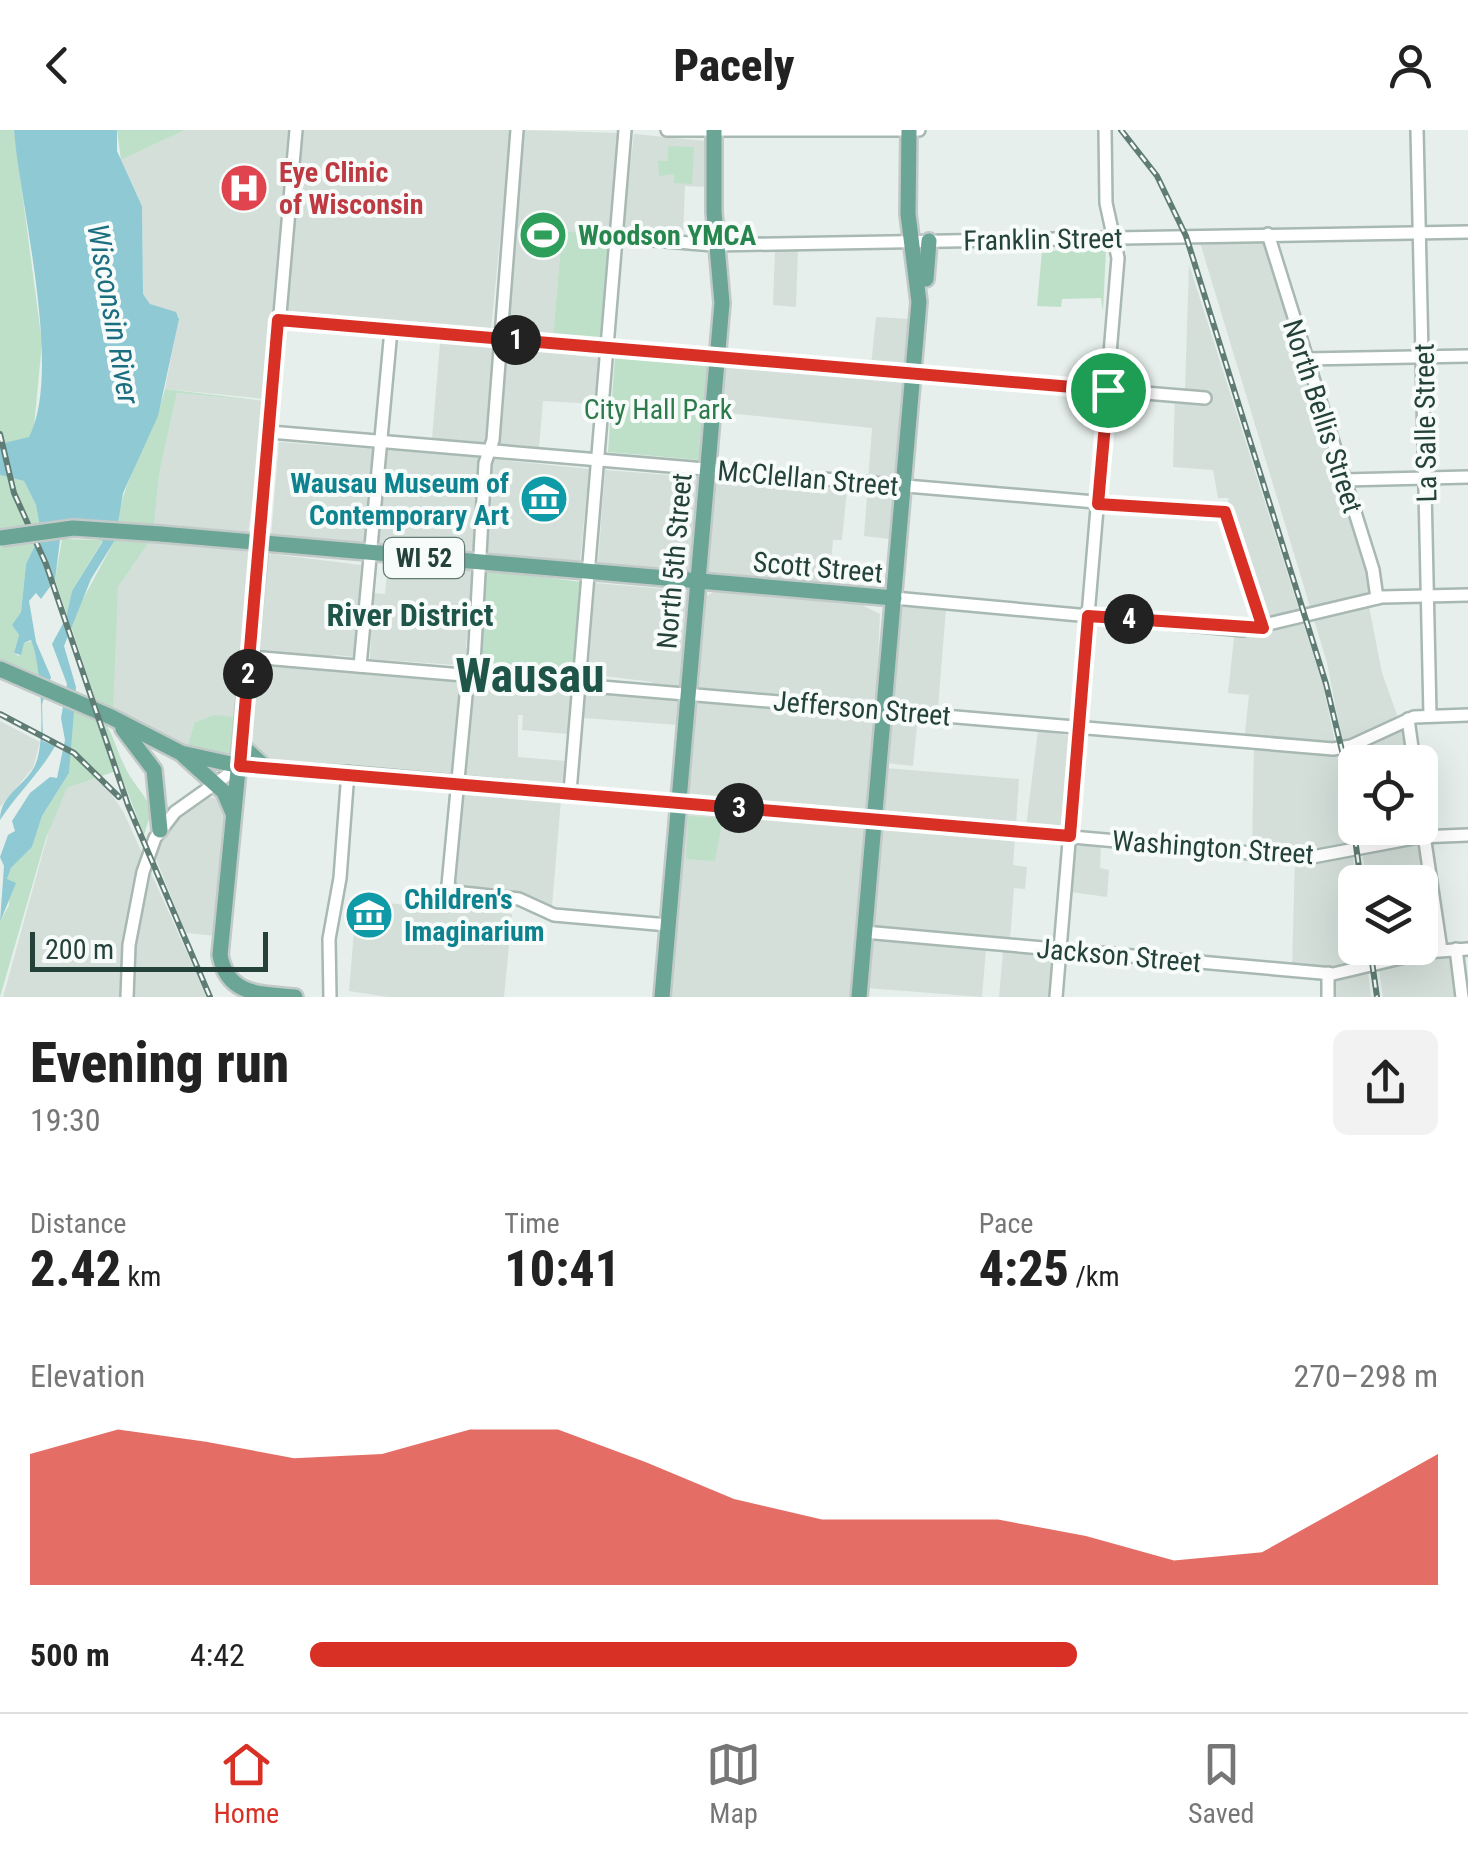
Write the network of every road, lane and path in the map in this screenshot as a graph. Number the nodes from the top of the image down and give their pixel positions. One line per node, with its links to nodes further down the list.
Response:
1 (296, 130): 17 (street)
2 (517, 130): 19 (street)
3 (626, 130): 14 (street)
4 (672, 130): 9 (street)
5 (908, 130): 6 (street); 9 (street); 15 (main road)
6 (919, 130)
7 (1105, 130): 13 (street)
8 (1417, 130): 10 (street, La Salle Street)
9 (714, 132): 16 (main road, North 5th Street)
10 (1420, 232): 11 (street, Franklin Street); 12 (street, Franklin Street); 23 (street, La Salle Street)
11 (1468, 232)
12 (1268, 234): 13 (street, Franklin Street); 24 (street, North Bellis Street)
13 (1115, 237): 15 (street, Franklin Street); 26 (street)
14 (618, 238): 16 (street, Franklin Street); 20 (street)
15 (921, 241): 16 (street, Franklin Street); 25 (main road)
16 (718, 244): 22 (main road, North 5th Street)
17 (278, 320): 18 (street); 28 (street)
18 (390, 330): 19 (street); 29 (street)
19 (499, 339): 20 (street); 30 (street)
20 (608, 349): 22 (street); 31 (street)
21 (1468, 356): 23 (street)
22 (717, 357): 25 (street); 32 (main road, North 5th Street)
23 (1425, 357): 24 (street); 34 (street, La Salle Street)
24 (1305, 360): 35 (street, North Bellis Street)
25 (913, 374): 26 (street); 36 (main road)
26 (1108, 390): 27 (street); 37 (street)
27 (1205, 398)
28 (270, 432): 29 (street, McClellan Street); 39 (street)
29 (380, 442): 30 (street, McClellan Street); 40 (street)
30 (490, 451): 31 (street, McClellan Street); 41 (street)
31 (599, 460): 32 (street, McClellan Street); 42 (street)
32 (708, 469): 36 (street, McClellan Street); 43 (main road, North 5th Street)
33 (1468, 477): 34 (street)
34 (1426, 478): 35 (street); 45 (street, La Salle Street)
35 (1342, 480): 47 (street, North Bellis Street)
36 (903, 486): 37 (street, McClellan Street); 46 (main road)
37 (1098, 504): 48 (street); 49 (street, McClellan Street)
38 (0, 538): 39 (main road, Scott Street / WI 52, bridge)
39 (260, 544): 40 (main road, Scott Street / WI 52); 50 (main road)
40 (370, 553): 41 (main road, Scott Street / WI 52); 51 (street)
41 (478, 562): 42 (main road, Scott Street / WI 52); 53 (street)
42 (589, 572): 43 (main road, Scott Street / WI 52); 54 (street)
43 (698, 582): 46 (main road, Scott Street); 55 (main road, North 5th Street)
44 (1468, 594): 45 (street, Scott Street)
45 (1428, 596): 47 (street, Scott Street); 58 (street, La Salle Street)
46 (894, 598): 48 (street, Scott Street); 56 (main road)
47 (1377, 598): 49 (street, Scott Street)
48 (1088, 616): 49 (street, Scott Street); 61 (street)
49 (1263, 628)
50 (250, 657): 51 (street, Jefferson Street); 63 (main road)
51 (360, 666): 53 (street, Jefferson Street)
52 (0, 669): 60 (main road)
53 (472, 674): 54 (street, Jefferson Street); 68 (street)
54 (580, 683): 55 (street, Jefferson Street); 70 (street)
55 (688, 693): 56 (street, Jefferson Street); 71 (main road, North 5th Street)
56 (884, 710): 61 (street, Jefferson Street); 73 (main road)
57 (1468, 714): 58 (street, Jefferson Street)
58 (1430, 715): 59 (street, Jefferson Street)
59 (1408, 719): 61 (street, Jefferson Street); 62 (street)
60 (119, 721): 64 (main road); 74 (main road)
61 (1079, 728): 76 (street)
62 (1412, 745)
63 (242, 746): 65 (main road); 66 (main road)
64 (181, 754): 65 (main road); 69 (main road)
65 (240, 766): 66 (street, Washington Street); 69 (street); 72 (main road)
66 (266, 768): 67 (street, Washington Street)
67 (348, 772): 68 (street, Washington Street); 88 (street)
68 (458, 784): 70 (street, Washington Street); 80 (street)
69 (217, 785): 72 (main road); 74 (street)
70 (570, 792): 71 (street, Washington Street)
71 (679, 802): 73 (street, Washington Street); 80 (main road, North 5th Street)
72 (233, 817): 87 (main road)
73 (874, 820): 76 (street, Washington Street); 81 (main road)
74 (160, 830): 86 (street)
75 (1468, 835): 77 (street, Washington Street)
76 (1070, 836): 78 (street, Washington Street); 83 (street)
77 (1438, 836)
78 (1376, 845)
79 (1425, 845): 84 (street)
80 (668, 925): 89 (main road, North 5th Street)
81 (864, 932): 83 (street, Jackson Street); 90 (main road)
82 (1462, 949): 84 (street, Jackson Street); 93 (street)
83 (1060, 950): 85 (street, Jackson Street); 91 (street)
84 (1441, 950): 85 (street, Jackson Street)
85 (1328, 974): 92 (street)
86 (126, 997)
87 (295, 997)
88 (330, 997)
89 (662, 997)
90 (858, 997)
91 (1056, 997)
92 (1328, 997)
93 (1462, 997)

